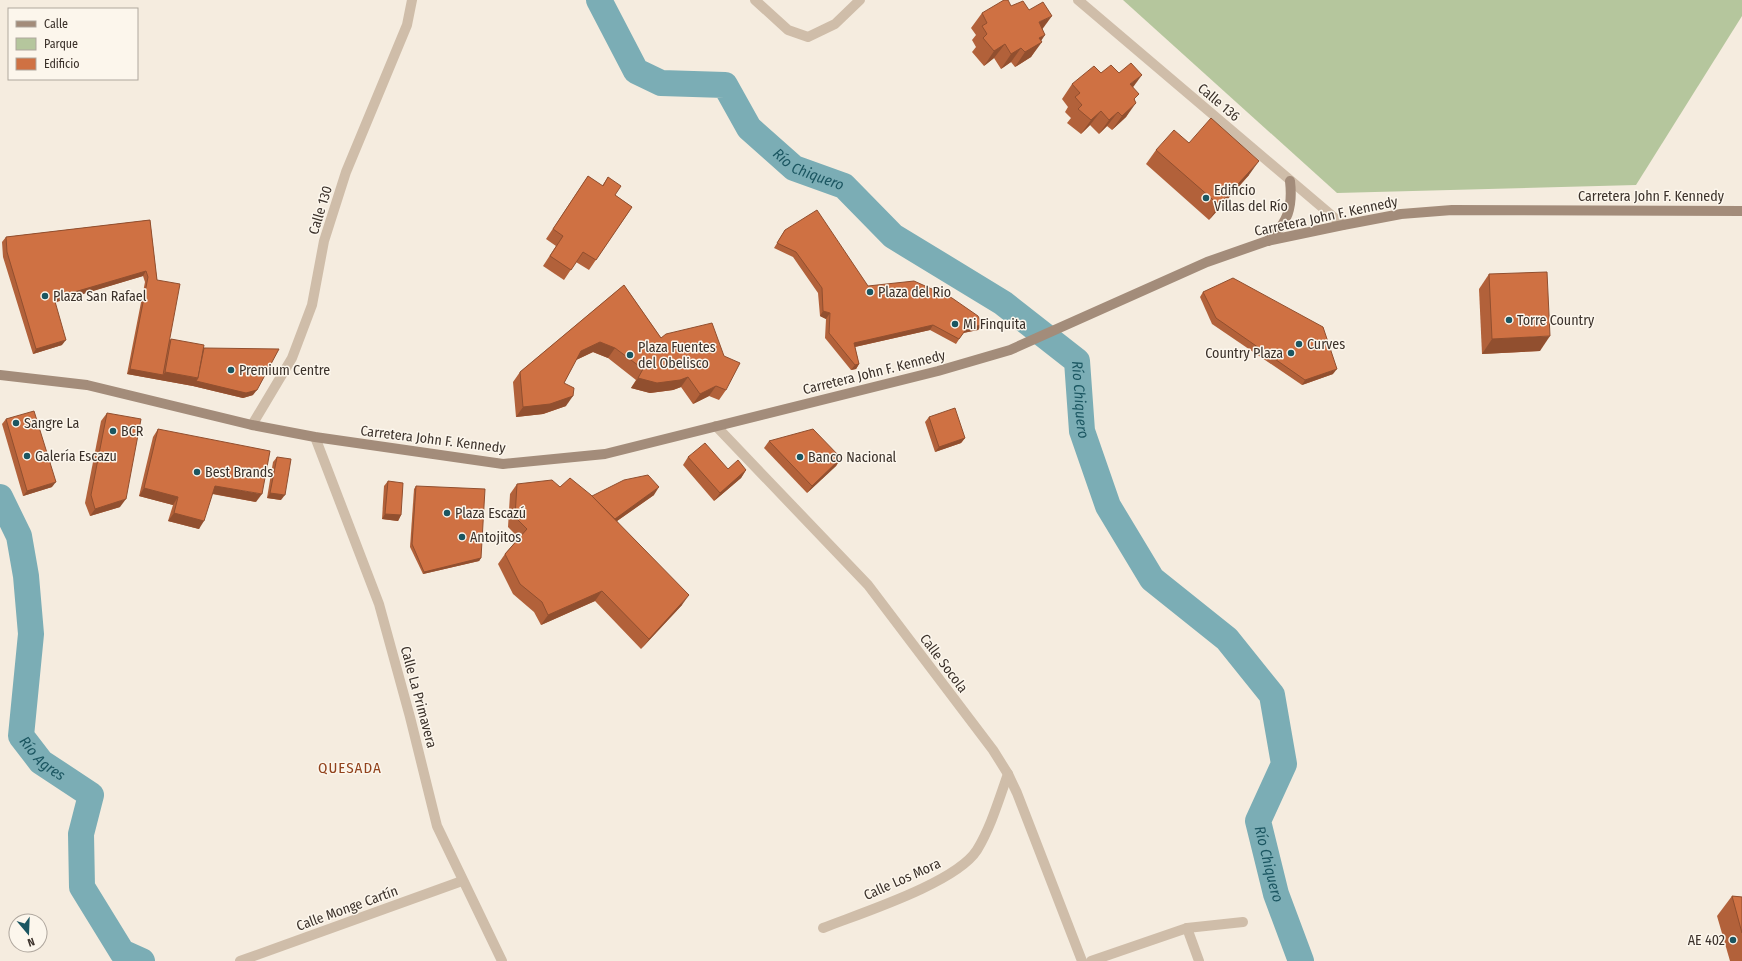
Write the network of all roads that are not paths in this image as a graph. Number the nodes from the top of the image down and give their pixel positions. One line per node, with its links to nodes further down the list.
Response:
1 (412, 0): 10 (street, Calle 130)
2 (755, 0): 3 (street)
3 (860, 0)
4 (1078, 0): 5 (street, Calle 136)
5 (1290, 181): 7 (street, Calle 136); 8 (main road)
6 (1742, 211): 7 (main road, Carretera John F. Kennedy)
7 (1343, 225): 8 (main road, Carretera John F. Kennedy)
8 (1267, 241): 11 (main road, Carretera John F. Kennedy)
9 (0, 375): 10 (main road, Carretera John F. Kennedy)
10 (252, 425): 12 (main road, Carretera John F. Kennedy)
11 (716, 426): 12 (main road, Carretera John F. Kennedy); 13 (street, Calle Socola)
12 (315, 437): 14 (street, Calle La Primavera)
13 (1008, 774): 16 (street, Calle Los Mora); 20 (street, Calle Socola)
14 (462, 881): 18 (street, Calle Monge Cartín); 19 (street, Calle La Primavera)
15 (1243, 922): 17 (street)
16 (823, 928)
17 (1187, 928): 21 (street); 22 (street)
18 (240, 961)
19 (502, 961)
20 (1082, 961)
21 (1091, 961)
22 (1199, 961)

